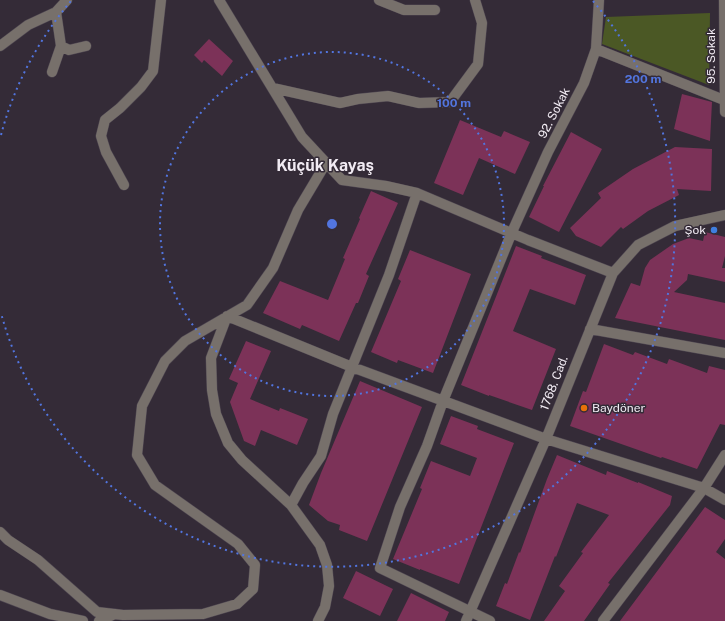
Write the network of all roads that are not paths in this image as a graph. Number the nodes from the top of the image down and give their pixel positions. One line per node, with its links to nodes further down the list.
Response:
1 (67, 0): 9 (street)
2 (161, 0): 19 (street)
3 (219, 0): 15 (street)
4 (379, 0): 8 (street)
5 (475, 0): 15 (street)
6 (599, 0): 13 (street, 92. Sokak)
7 (724, 0): 16 (street, 95. Sokak)
8 (435, 10)
9 (56, 12): 10 (street); 11 (street)
10 (0, 46)
11 (61, 46): 12 (street); 14 (street)
12 (86, 46)
13 (596, 49): 16 (street); 22 (street, 92. Sokak)
14 (52, 72)
15 (273, 88): 18 (street)
16 (724, 100): 17 (street, 95. Sokak)
17 (725, 112)
18 (326, 163): 20 (street); 24 (street)
19 (124, 185)
20 (417, 193): 22 (street); 27 (street)
21 (725, 215): 23 (street, 1768. Cad.)
22 (512, 232): 23 (street); 28 (street, 92. Sokak)
23 (613, 273): 25 (street, 1768. Cad.)
24 (227, 316): 27 (street); 33 (street); 36 (street)
25 (590, 329): 26 (street); 29 (street, 1768. Cad.)
26 (725, 353)
27 (352, 367): 28 (street); 33 (street)
28 (443, 401): 29 (street); 37 (street, 92. Sokak)
29 (546, 439): 31 (street); 37 (street, 1768. Cad.)
30 (725, 455): 31 (street)
31 (704, 488): 32 (street); 42 (street)
32 (725, 500)
33 (291, 505): 40 (street)
34 (0, 532): 36 (street)
35 (0, 595): 38 (street)
36 (115, 614): 39 (street)
37 (468, 617): 41 (street)
38 (83, 621)
39 (99, 621)
40 (318, 621)
41 (490, 621)
42 (603, 621)

